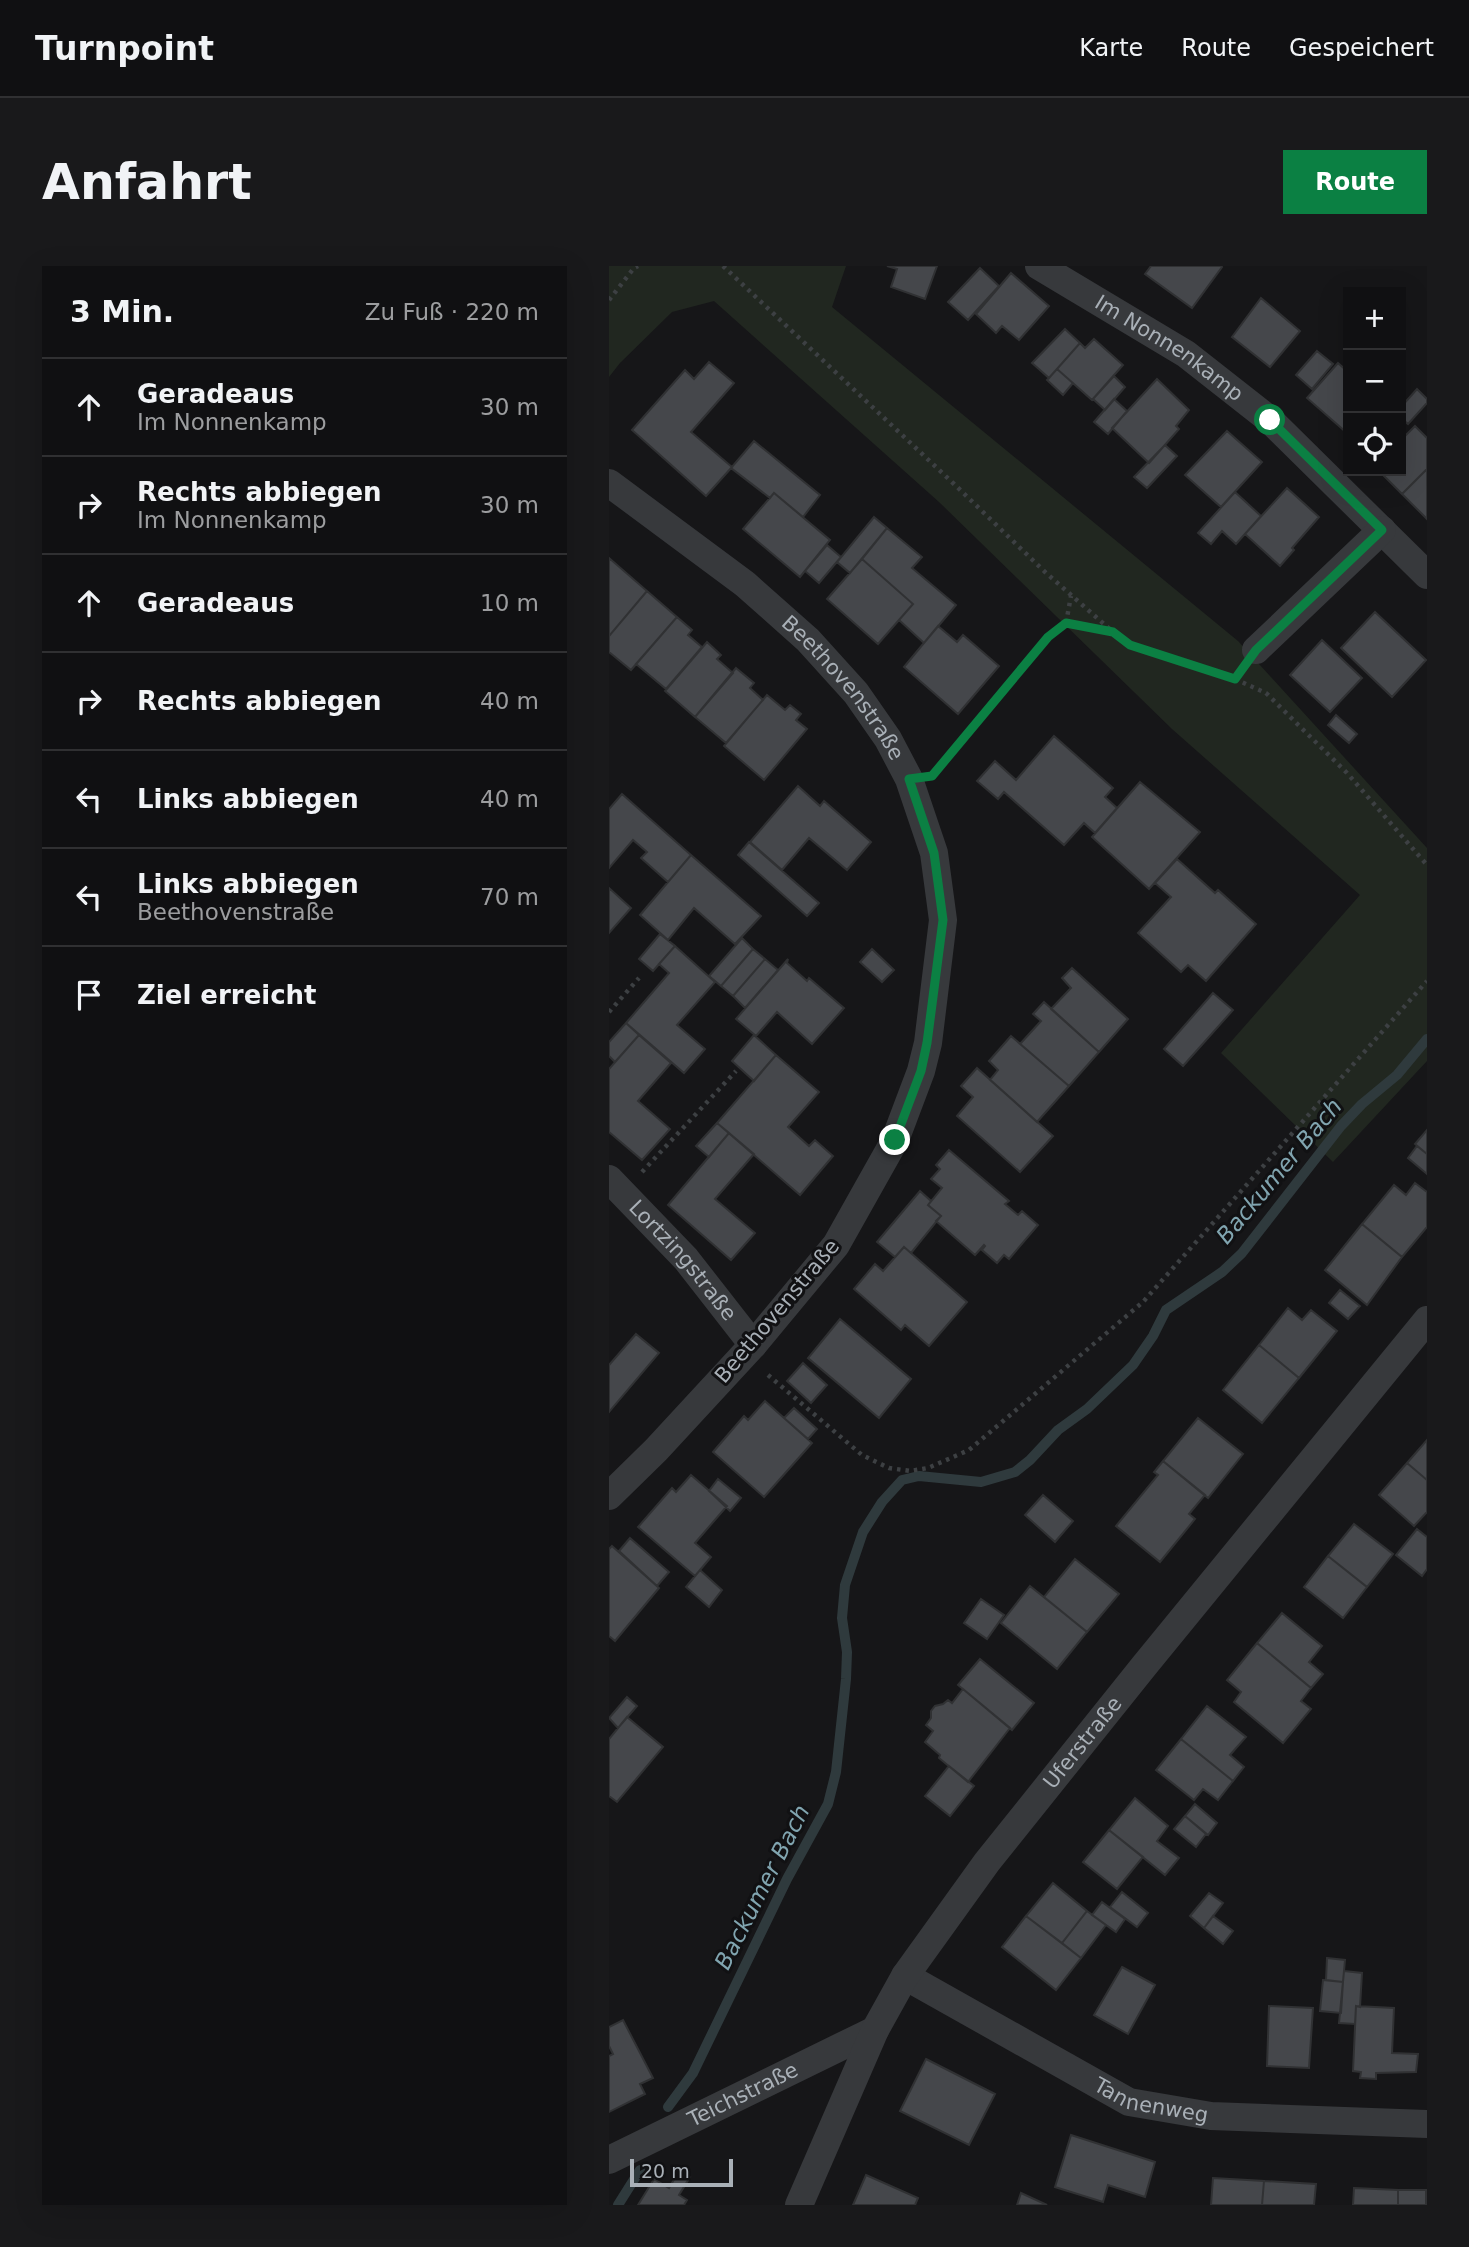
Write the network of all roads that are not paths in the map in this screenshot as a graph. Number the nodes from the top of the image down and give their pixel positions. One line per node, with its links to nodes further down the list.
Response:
1 (1039, 266): 3 (street, Im Nonnenkamp)
2 (609, 483): 8 (street, Beethovenstraße)
3 (1382, 530): 4 (street, Im Nonnenkamp); 5 (street)
4 (1427, 575)
5 (1256, 650)
6 (616, 1186): 8 (street, Lortzingstraße)
7 (1427, 1320): 10 (street, Uferstraße)
8 (753, 1345): 9 (street, Beethovenstraße)
9 (609, 1496)
10 (905, 1976): 11 (street, Uferstraße); 12 (street, Tannenweg)
11 (875, 2030): 13 (street, Teichstraße); 14 (street, Uferstraße)
12 (1427, 2124)
13 (609, 2160)
14 (799, 2205)

